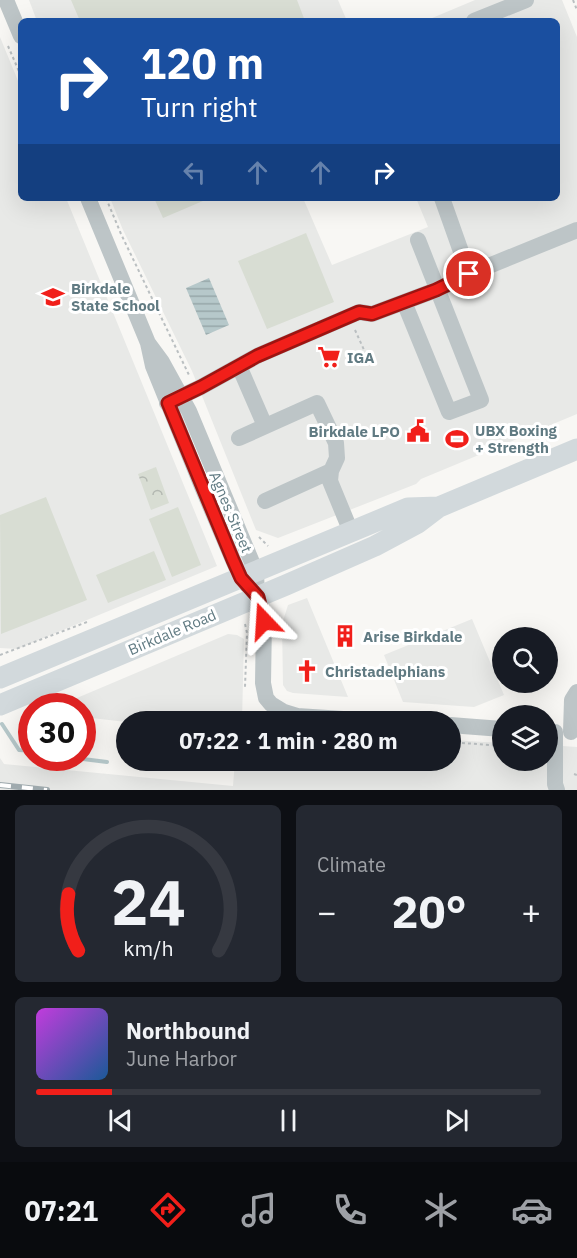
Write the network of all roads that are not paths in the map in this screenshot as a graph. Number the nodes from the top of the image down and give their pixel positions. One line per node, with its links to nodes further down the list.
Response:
1 (6, 0): 4 (street)
2 (526, 0): 3 (street)
3 (481, 18)
4 (13, 38)
5 (89, 201): 13 (street, Agnes Street)
6 (443, 201): 9 (street)
7 (577, 230): 9 (street)
8 (418, 240): 10 (street)
9 (469, 274): 10 (street)
10 (436, 290): 11 (street); 11 (street)
11 (404, 302): 12 (street)
12 (239, 366): 13 (street); 14 (street)
13 (175, 400): 21 (street, Agnes Street)
14 (265, 426): 15 (street); 17 (street)
15 (239, 438)
16 (576, 449): 19 (main road, Birkdale Road)
17 (331, 471): 18 (street); 20 (street)
18 (265, 501)
19 (439, 507): 20 (main road, Birkdale Road); 22 (main road, Birkdale Road)
20 (351, 532): 21 (main road, Birkdale Road)
21 (249, 575): 22 (street, Agnes Street); 23 (main road, Birkdale Road)
22 (258, 597): 25 (main road, Birkdale Road); 26 (street)
23 (0, 678)
24 (577, 692): 29 (street)
25 (0, 705)
26 (282, 711)
27 (461, 726): 28 (street)
28 (492, 728)
29 (563, 732): 30 (street)
30 (557, 790)

